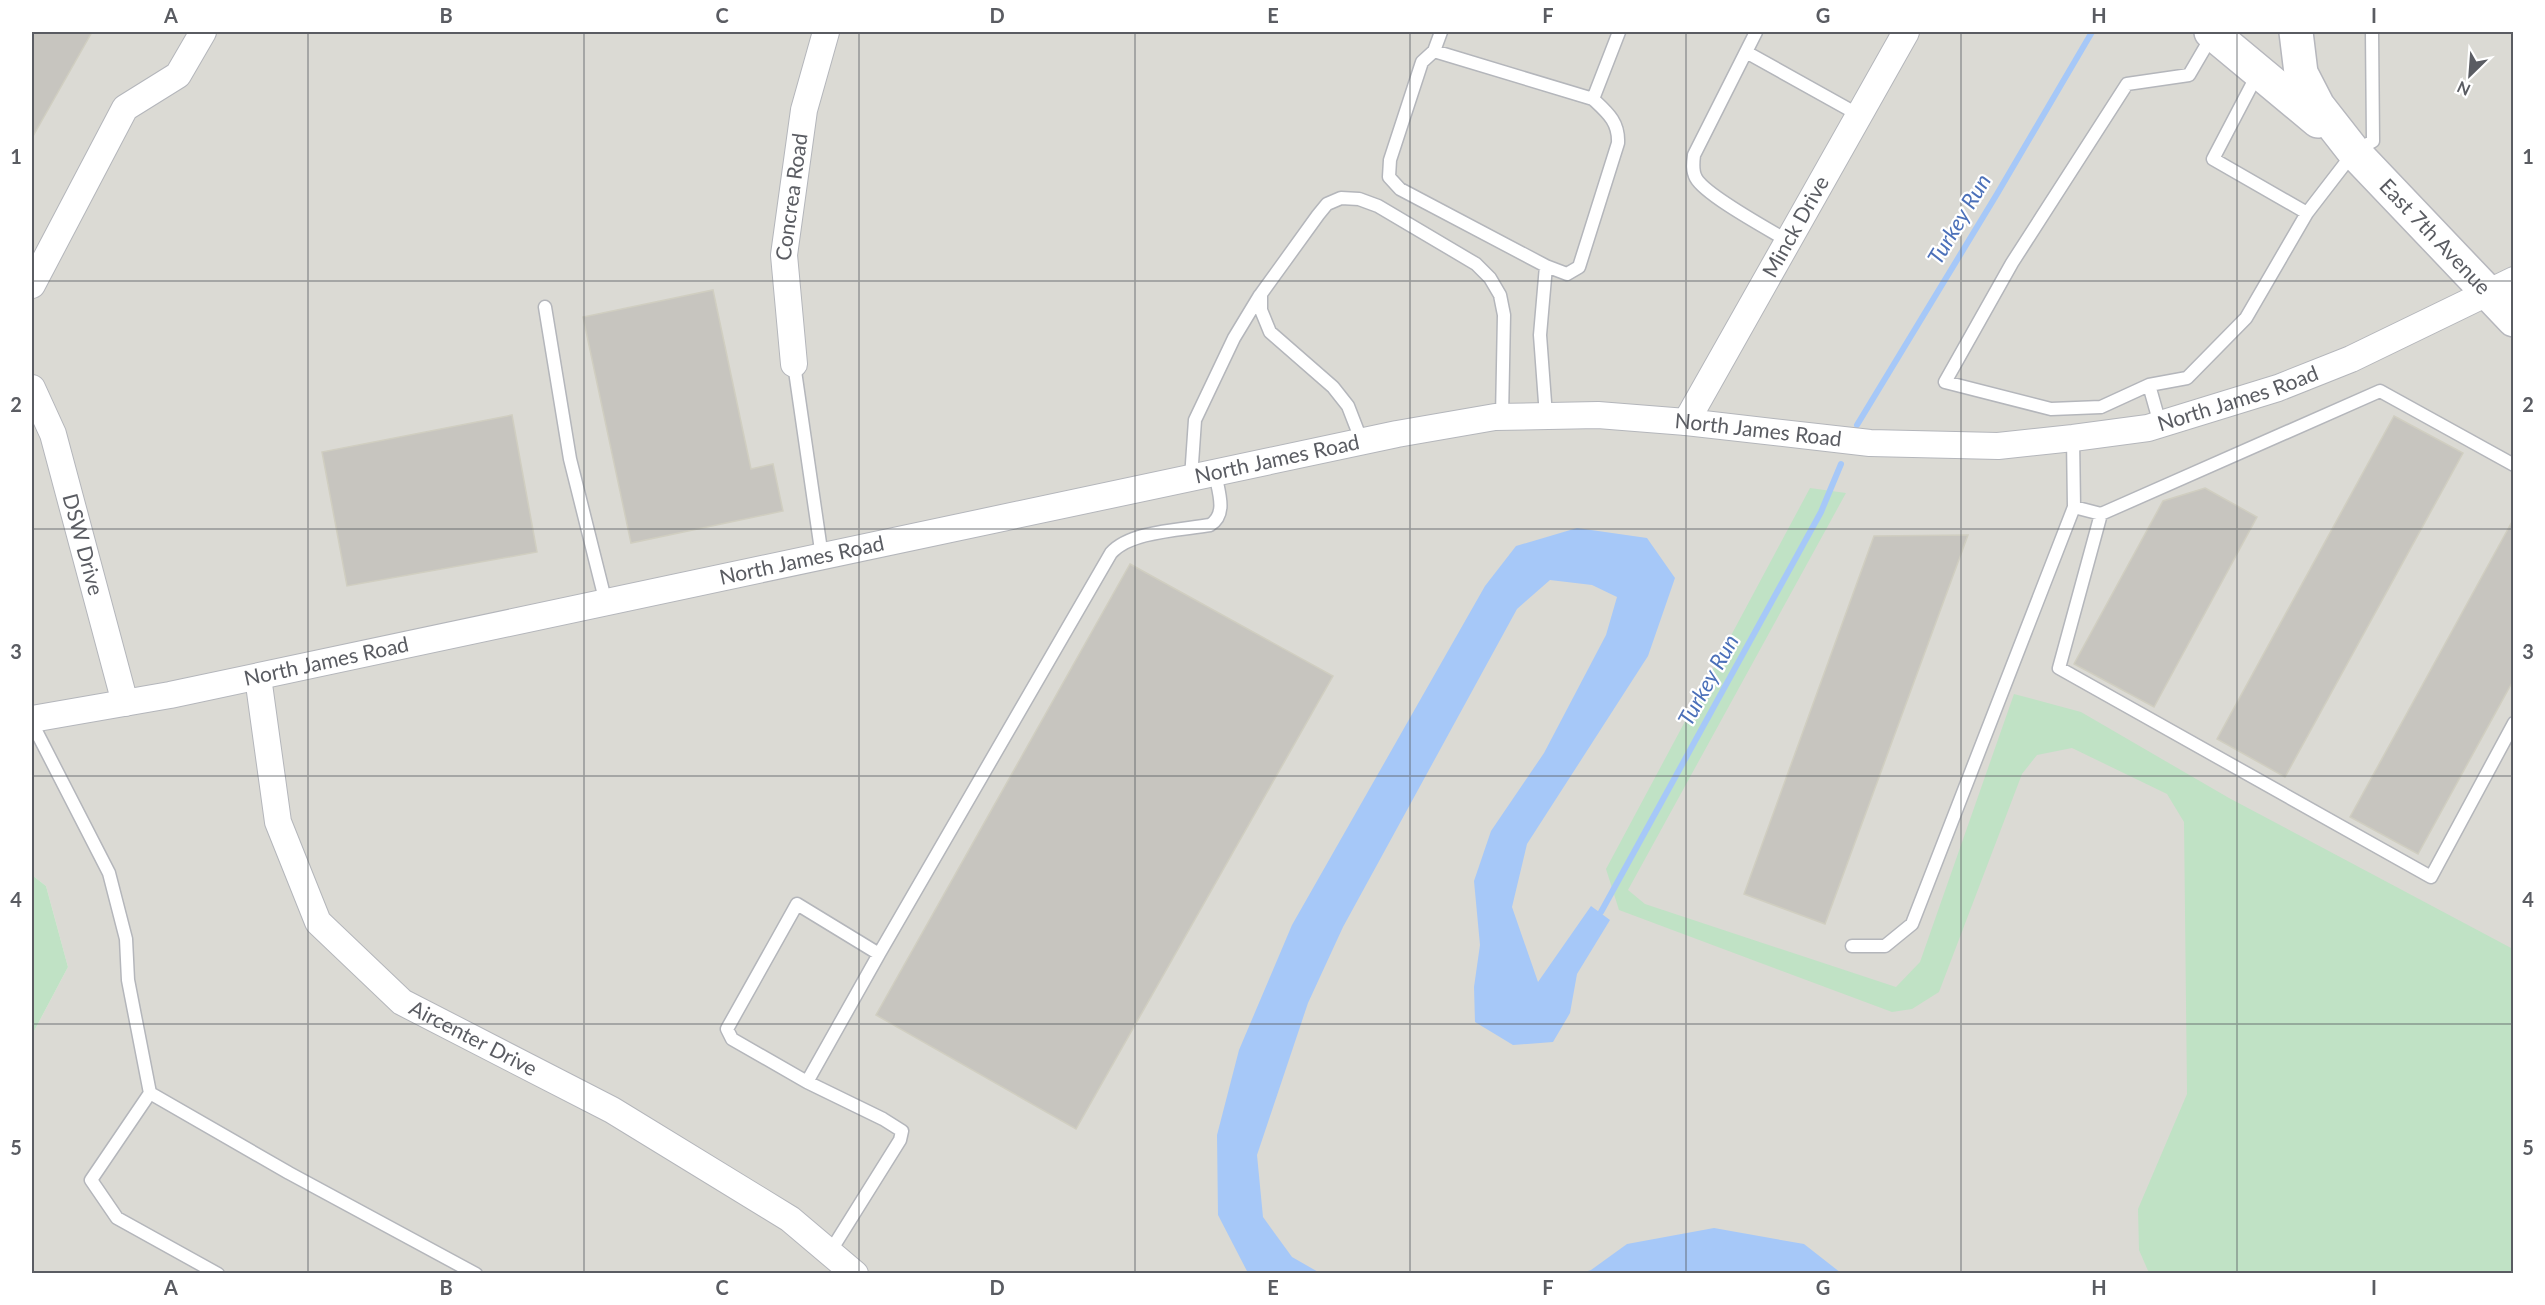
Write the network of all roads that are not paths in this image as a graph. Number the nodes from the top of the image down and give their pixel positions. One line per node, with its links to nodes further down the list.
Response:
1 (203, 32): 19 (street)
2 (826, 32): 24 (street, Concrea Road)
3 (1441, 32): 10 (lane)
4 (1619, 32): 13 (lane)
5 (1756, 32): 11 (lane)
6 (1906, 32): 14 (street, Minck Drive)
7 (2212, 32): 12 (street, East 7th Avenue); 25 (lane)
8 (2296, 32): 15 (street, East 7th Avenue)
9 (2372, 32): 15 (lane)
10 (1434, 51): 13 (lane); 18 (lane)
11 (1746, 52): 14 (lane); 17 (lane)
12 (2259, 71): 15 (street, East 7th Avenue); 16 (lane)
13 (1593, 99): 18 (lane)
14 (1859, 115): 17 (street, Minck Drive)
15 (2354, 152): 16 (lane); 20 (street, East 7th Avenue)
16 (2307, 213): 25 (lane)
17 (1788, 241): 29 (street, Minck Drive)
18 (1546, 266): 27 (lane)
19 (32, 285)
20 (2500, 287): 23 (street, East 7th Avenue); 30 (street, North James Road)
21 (1261, 294): 28 (lane); 32 (lane); 34 (lane)
22 (545, 307): 38 (lane)
23 (2514, 320)
24 (794, 364): 37 (lane)
25 (2149, 385): 30 (lane)
26 (32, 388): 40 (street, DSW Drive)
27 (1546, 416): 28 (street, North James Road); 29 (street, North James Road)
28 (1502, 417): 32 (street, North James Road)
29 (1686, 422): 31 (street, North James Road)
30 (2160, 424): 31 (street, North James Road)
31 (2073, 438): 35 (lane)
32 (1362, 442): 34 (street, North James Road)
33 (2514, 465): 36 (lane)
34 (1203, 476): 37 (street, North James Road); 44 (lane)
35 (2074, 507): 36 (lane); 43 (lane)
36 (2101, 514): 42 (lane)
37 (822, 557): 38 (street, North James Road)
38 (606, 603): 39 (street, North James Road)
39 (258, 676): 40 (street, North James Road); 47 (street, Aircenter Drive)
40 (125, 703): 41 (street, North James Road)
41 (32, 721): 46 (lane)
42 (2514, 723)
43 (1852, 946)
44 (879, 954): 45 (lane); 45 (lane)
45 (807, 1082): 47 (lane)
46 (150, 1092): 48 (lane); 49 (lane)
47 (830, 1252): 50 (street, Aircenter Drive)
48 (218, 1274)
49 (476, 1274)
50 (855, 1274)

